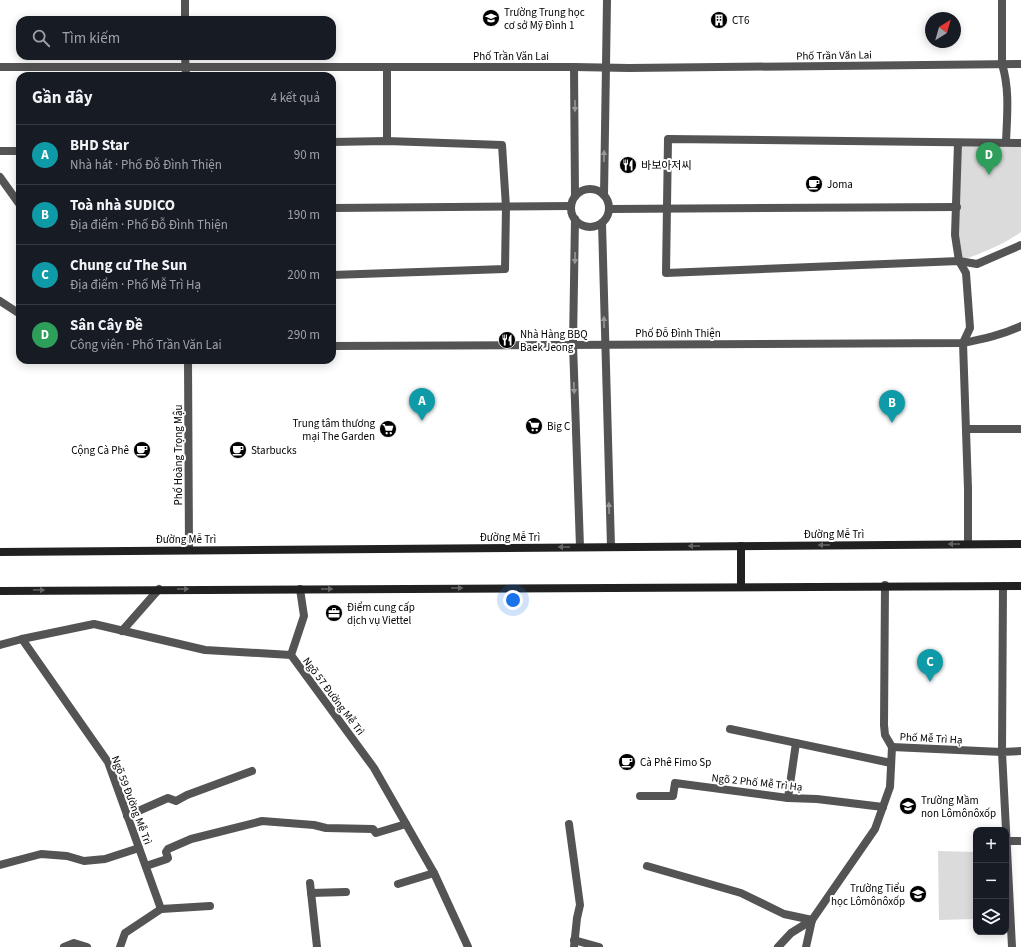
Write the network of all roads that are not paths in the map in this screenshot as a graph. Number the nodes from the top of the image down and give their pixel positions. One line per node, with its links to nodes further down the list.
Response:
1 (185, 0): 4 (street)
2 (607, 0): 12 (street)
3 (1002, 0): 6 (street)
4 (185, 16)
5 (186, 60): 9 (street)
6 (1002, 64): 7 (street, Phố Trần Văn Lai); 12 (street, Phố Trần Văn Lai); 16 (street)
7 (1021, 64)
8 (0, 67): 9 (street, Phố Trần Văn Lai)
9 (186, 67): 10 (street, Phố Trần Văn Lai); 13 (street)
10 (387, 67): 11 (street, Phố Trần Văn Lai); 14 (street)
11 (574, 67): 12 (street, Phố Trần Văn Lai); 23 (street, one-way to 23)
12 (606, 67): 22 (street, one-way to 12)
13 (186, 72)
14 (387, 141): 15 (street); 26 (street)
15 (336, 142)
16 (1006, 142): 17 (street); 18 (street)
17 (958, 143): 27 (street); 30 (street)
18 (1021, 143)
19 (0, 151): 20 (street)
20 (16, 151)
21 (0, 177): 24 (street)
22 (604, 195): 23 (street); 29 (street)
23 (575, 196): 25 (street)
24 (16, 199)
25 (571, 206): 26 (street); 31 (street)
26 (506, 207): 28 (street); 35 (street)
27 (957, 207): 30 (street); 34 (street)
28 (336, 208)
29 (610, 209): 30 (street); 32 (street)
30 (667, 209): 34 (street)
31 (575, 219): 32 (street); 40 (street, one-way to 40)
32 (602, 223): 41 (street, one-way to 32)
33 (1021, 245): 34 (street)
34 (959, 261): 39 (street)
35 (336, 275)
36 (0, 301): 37 (street)
37 (16, 311)
38 (1021, 326): 39 (street, Phố Đỗ Đình Thiện)
39 (963, 343): 41 (street, Phố Đỗ Đình Thiện); 45 (street)
40 (573, 344): 41 (street, Phố Đỗ Đình Thiện); 42 (street, Phố Đỗ Đình Thiện); 49 (street, one-way to 49)
41 (605, 344): 50 (street, one-way to 41)
42 (336, 346)
43 (188, 364): 51 (street, Phố Hoàng Trọng Mậu)
44 (1021, 428): 45 (street)
45 (966, 429): 46 (street)
46 (968, 544): 47 (main road, Đường Mễ Trì); 48 (main road, Đường Mễ Trì, one-way to 48)
47 (1021, 544)
48 (742, 546): 50 (main road, Đường Mễ Trì, one-way to 50); 54 (main road)
49 (580, 547): 50 (main road, Đường Mễ Trì); 51 (main road, Đường Mễ Trì, one-way to 51)
50 (611, 547)
51 (189, 550): 52 (main road, Đường Mễ Trì)
52 (0, 552)
53 (885, 585): 54 (main road); 55 (main road); 66 (street)
54 (741, 586): 57 (main road, one-way to 54)
55 (1003, 586): 56 (main road); 68 (street)
56 (1021, 586)
57 (300, 589): 59 (main road, one-way to 57); 63 (street)
58 (0, 590): 59 (main road, one-way to 59)
59 (159, 590): 60 (street)
60 (122, 631): 61 (street, Ngõ 57 Đường Mễ Trì); 63 (street, Ngõ 57 Đường Mễ Trì)
61 (22, 639): 62 (street, Ngõ 57 Đường Mễ Trì); 74 (street, Ngõ 59 Đường Mễ Trì)
62 (0, 645)
63 (291, 655): 75 (street, Ngõ 57 Đường Mễ Trì)
64 (730, 729): 65 (street)
65 (796, 743): 69 (street); 72 (street)
66 (892, 747): 68 (street, Phố Mễ Trì Hạ); 69 (street, Phố Mễ Trì Hạ)
67 (1021, 751): 68 (street, Phố Mễ Trì Hạ)
68 (1002, 752): 77 (street)
69 (891, 763): 73 (street, Phố Mễ Trì Hạ)
70 (252, 771): 74 (street)
71 (640, 796): 72 (street, Ngõ 2 Phố Mễ Trì Hạ)
72 (788, 798): 73 (street, Ngõ 2 Phố Mễ Trì Hạ)
73 (883, 807): 92 (street, Phố Mễ Trì Hạ)
74 (127, 816): 80 (street, Ngõ 59 Đường Mễ Trì)
75 (406, 824): 83 (street); 85 (street, Ngõ 57 Đường Mễ Trì)
76 (569, 824): 93 (street)
77 (1006, 827)
78 (1009, 841): 79 (street)
79 (1021, 841)
80 (139, 848): 82 (street); 83 (street, Ngõ 59 Đường Mễ Trì)
81 (1008, 863): 102 (street)
82 (0, 865)
83 (146, 866): 91 (street, Ngõ 59 Đường Mễ Trì)
84 (647, 866): 92 (street)
85 (434, 873): 87 (street); 98 (street, Ngõ 57 Đường Mễ Trì)
86 (310, 883): 89 (street)
87 (398, 884)
88 (346, 892): 89 (street)
89 (311, 893): 97 (street)
90 (210, 906): 91 (street)
91 (161, 909): 96 (street)
92 (812, 920): 100 (street); 101 (street, Phố Mễ Trì Hạ)
93 (574, 943): 99 (street)
94 (64, 947): 95 (street)
95 (87, 947)
96 (120, 947)
97 (317, 947)
98 (468, 947)
99 (599, 947)
100 (778, 947)
101 (806, 947)
102 (1012, 947)

